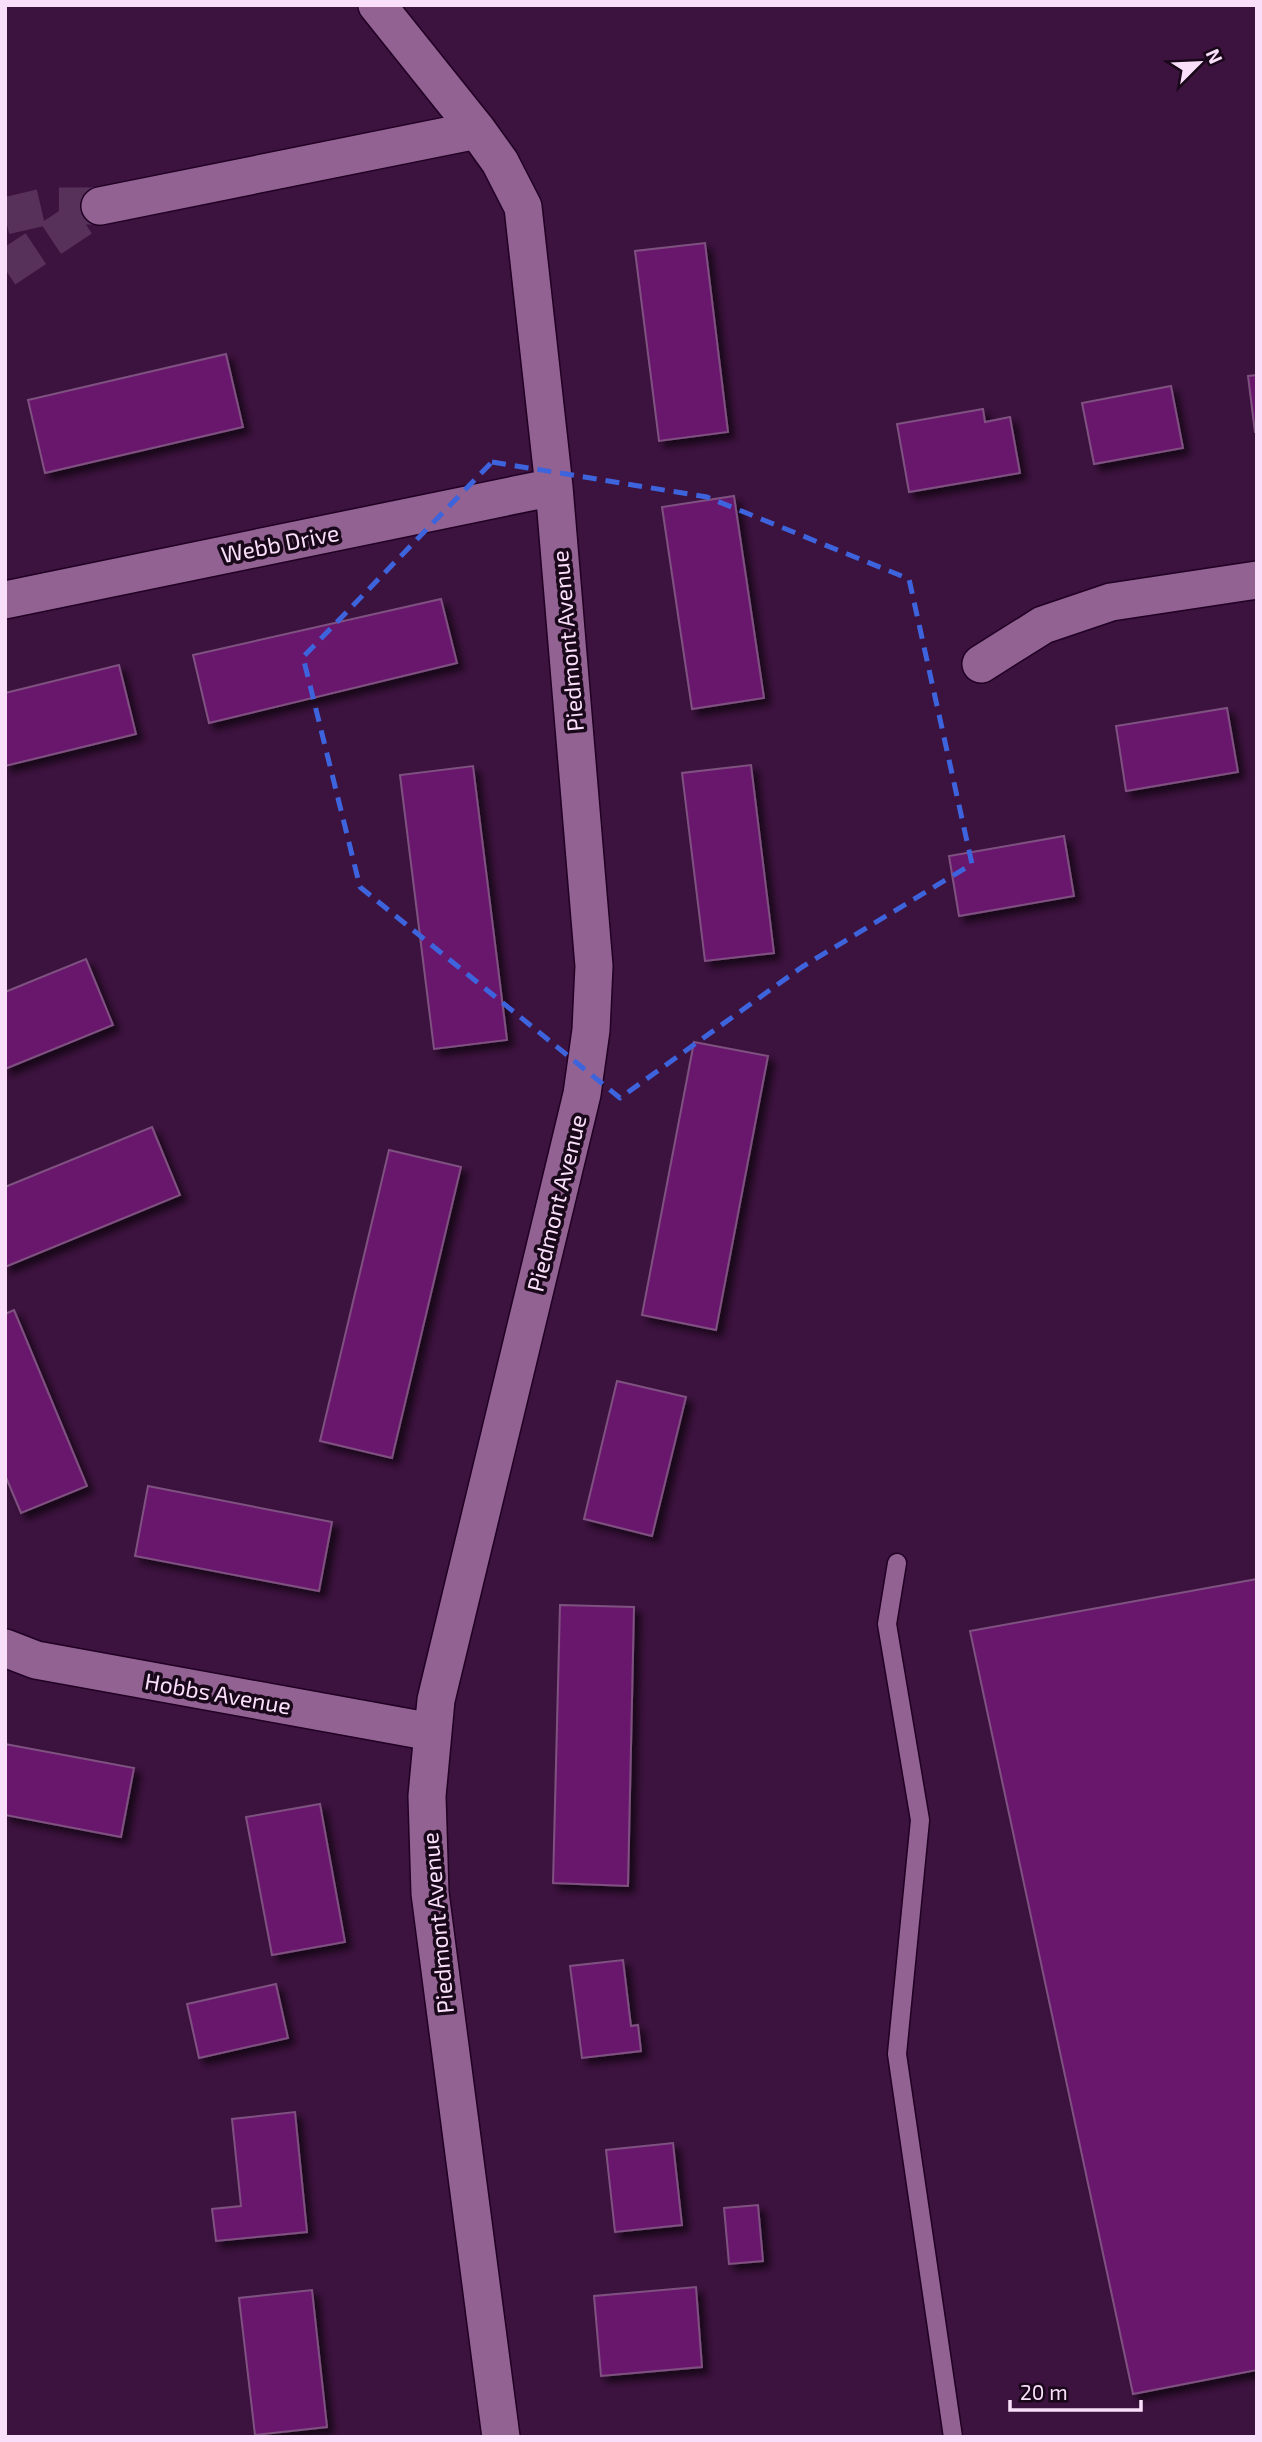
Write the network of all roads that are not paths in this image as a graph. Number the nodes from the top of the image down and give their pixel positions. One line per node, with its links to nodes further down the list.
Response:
1 (367, 6): 2 (street, Piedmont Avenue)
2 (477, 130): 3 (street); 4 (street, Piedmont Avenue)
3 (100, 206)
4 (554, 487): 6 (street, Webb Drive); 10 (street, Piedmont Avenue)
5 (1257, 580): 7 (street)
6 (5, 600)
7 (981, 664)
8 (897, 1563): 12 (lane)
9 (5, 1648): 10 (street, Hobbs Avenue)
10 (432, 1732): 11 (street, Piedmont Avenue)
11 (501, 2437)
12 (953, 2437)

